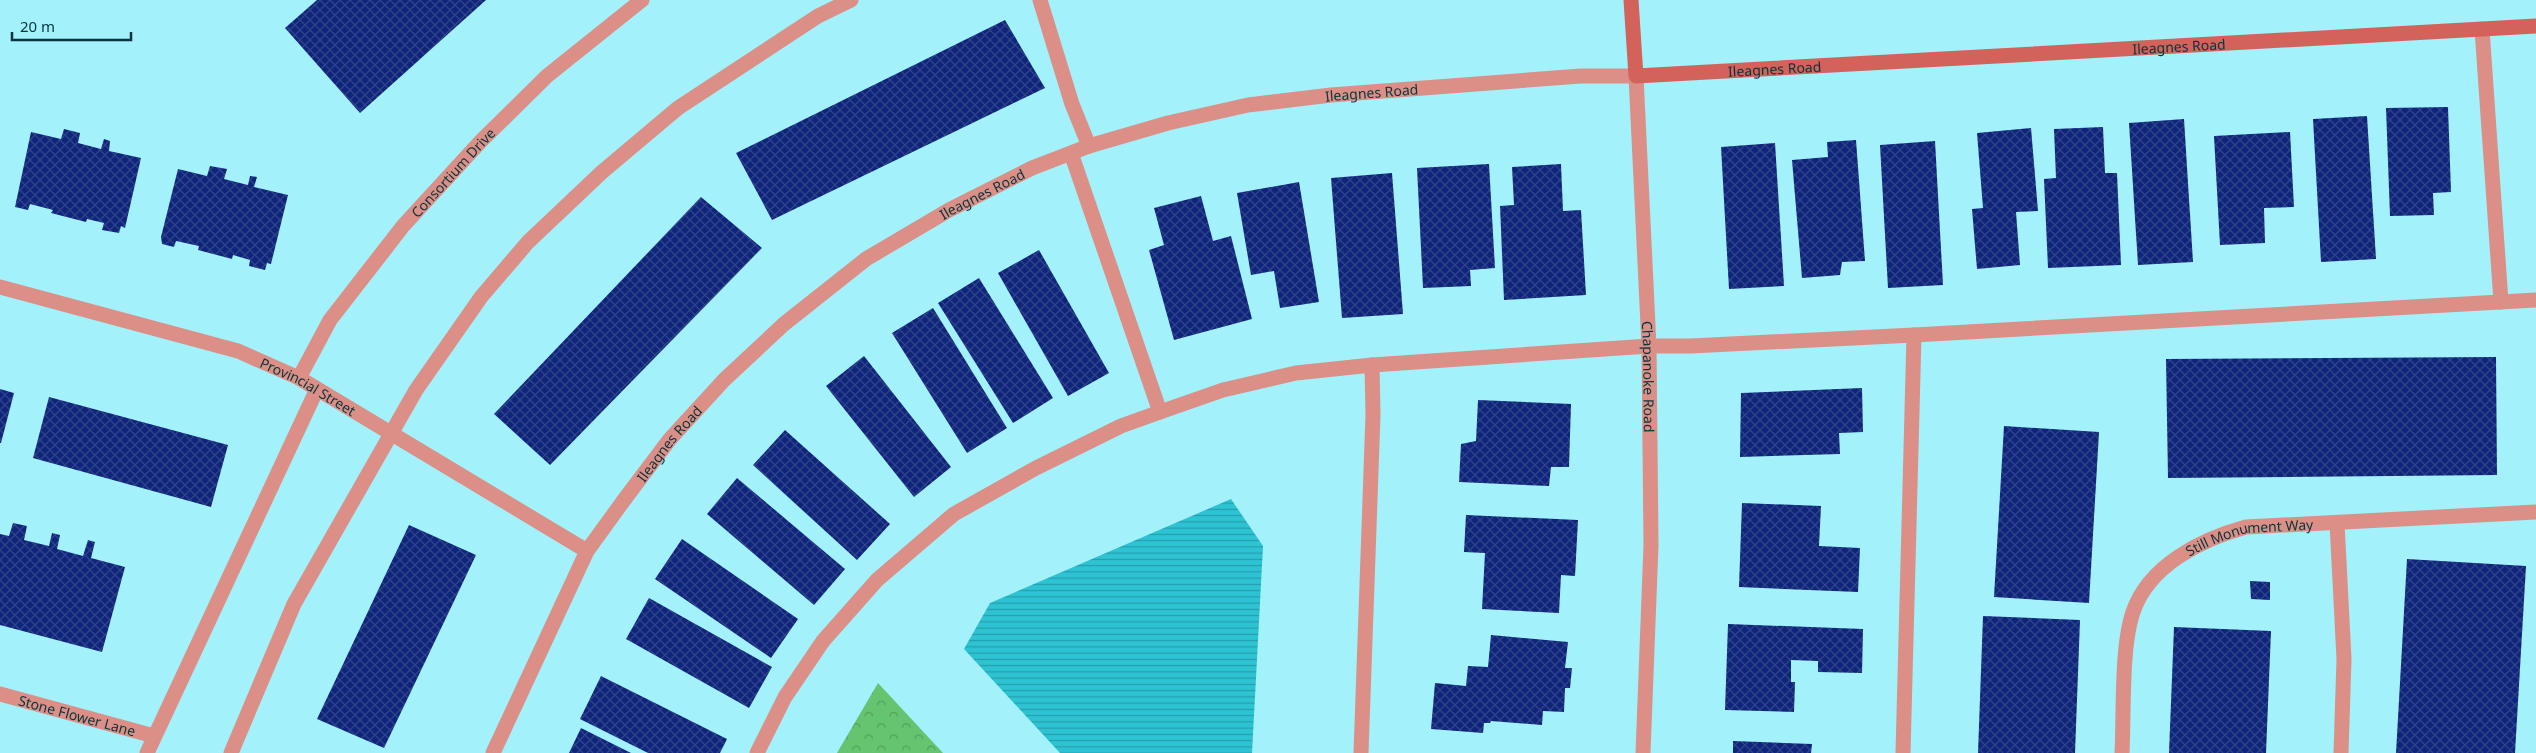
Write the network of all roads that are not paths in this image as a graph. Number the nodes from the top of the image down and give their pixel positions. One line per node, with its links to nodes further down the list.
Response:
1 (642, 0): 16 (street, Consortium Drive)
2 (851, 0): 19 (street)
3 (1040, 0): 8 (street)
4 (1631, 0): 7 (street, Chapanoke Road)
5 (2536, 26): 6 (street, Ileagnes Road)
6 (2482, 29): 7 (street, Ileagnes Road); 12 (street)
7 (1636, 76): 8 (street, Ileagnes Road); 14 (street, Chapanoke Road)
8 (1089, 146): 9 (street, Ileagnes Road)
9 (1071, 153): 18 (street); 22 (street, Ileagnes Road)
10 (0, 287): 16 (street, Provincial Street)
11 (2536, 300): 12 (street)
12 (2501, 302): 13 (street)
13 (1914, 335): 14 (street); 31 (street)
14 (1649, 346): 15 (street); 30 (street, Chapanoke Road)
15 (1372, 365): 18 (street); 29 (street)
16 (299, 378): 17 (street, Provincial Street)
17 (317, 389): 19 (street, Provincial Street); 24 (street)
18 (1160, 412): 28 (street)
19 (392, 433): 22 (street, Provincial Street); 26 (street)
20 (2536, 512): 21 (street, Still Monument Way)
21 (2337, 522): 32 (street, Still Monument Way); 33 (street)
22 (587, 551): 27 (street, Ileagnes Road)
23 (0, 694): 24 (street, Stone Flower Lane)
24 (154, 736): 25 (street)
25 (147, 753)
26 (231, 753)
27 (493, 753)
28 (757, 753)
29 (1361, 753)
30 (1643, 753)
31 (1903, 753)
32 (2122, 753)
33 (2341, 753)

